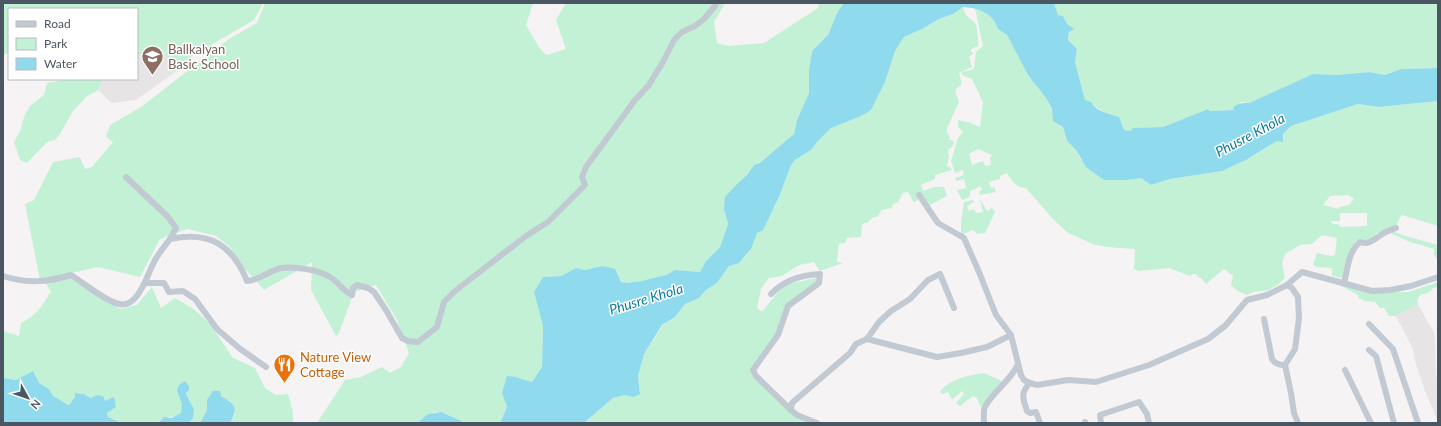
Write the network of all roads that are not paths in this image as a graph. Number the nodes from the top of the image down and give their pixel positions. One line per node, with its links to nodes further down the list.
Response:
1 (716, 3): 5 (street)
2 (126, 177): 5 (street)
3 (919, 195): 15 (street)
4 (1396, 228): 9 (street)
5 (170, 240): 8 (street)
6 (3, 276): 8 (street)
7 (1438, 277): 9 (street)
8 (145, 283): 20 (street)
9 (1344, 283): 10 (street)
10 (1286, 284): 19 (street); 22 (street)
11 (770, 294): 23 (street)
12 (954, 308): 16 (street)
13 (1264, 319): 19 (street)
14 (1368, 324): 32 (street)
15 (1011, 335): 16 (street); 18 (street)
16 (867, 339): 23 (street)
17 (1369, 350): 31 (street)
18 (1018, 364): 22 (street); 25 (street)
19 (1285, 366): 29 (street)
20 (266, 367)
21 (1344, 370): 30 (street)
22 (1030, 383): 26 (street)
23 (791, 410): 24 (street)
24 (817, 423)
25 (984, 423)
26 (1040, 423)
27 (1101, 423): 28 (street)
28 (1149, 423)
29 (1298, 423)
30 (1371, 423)
31 (1394, 423)
32 (1418, 423)

